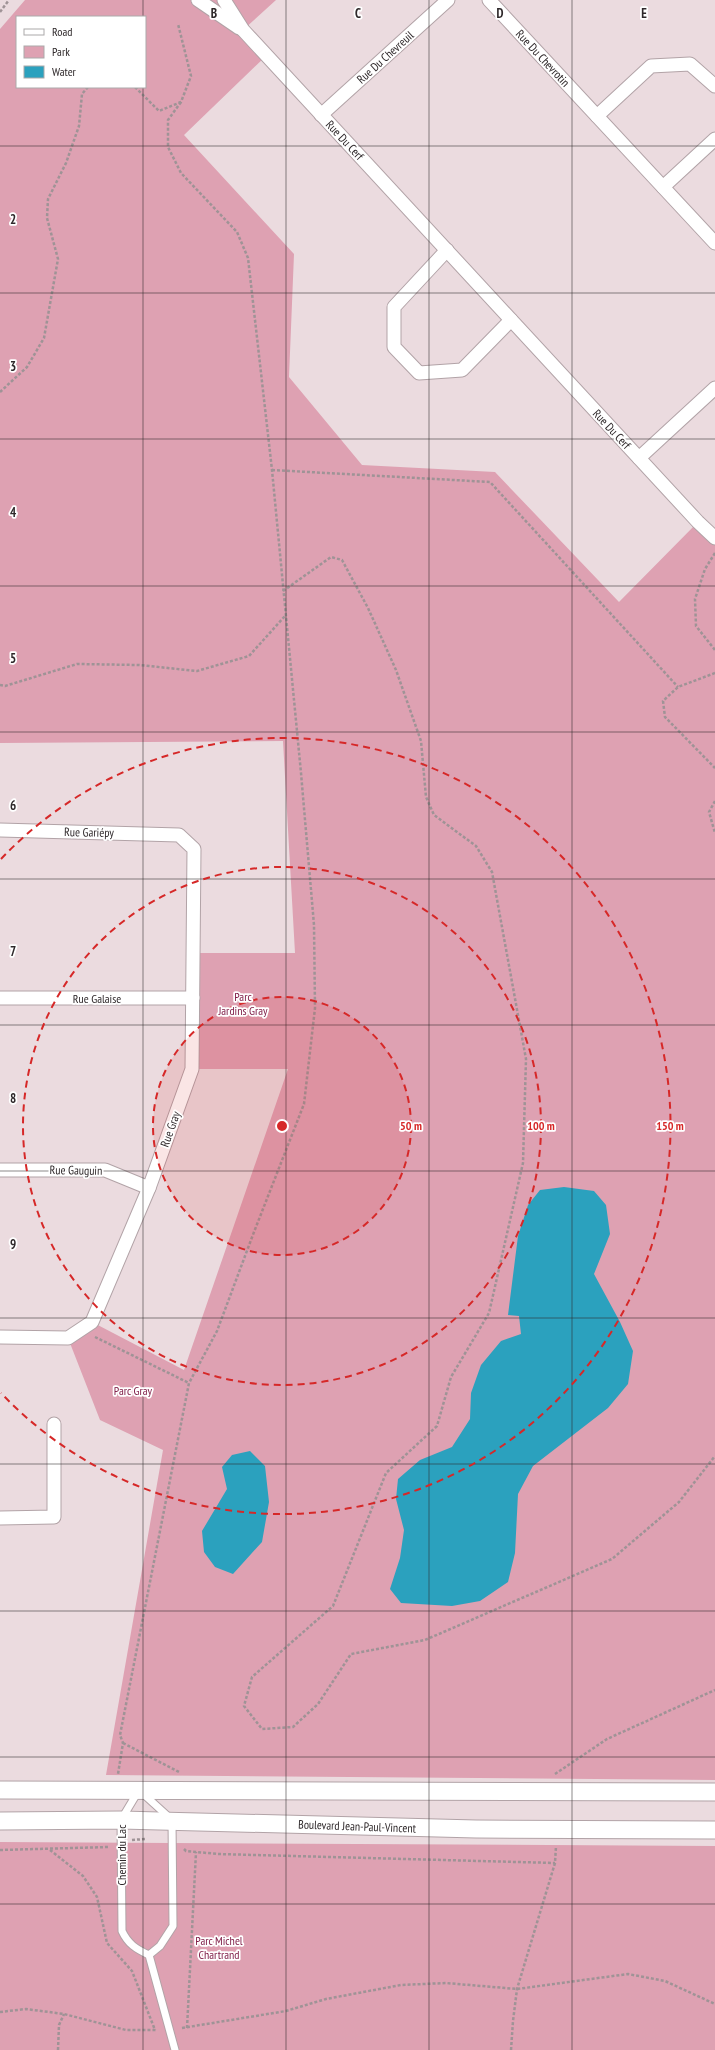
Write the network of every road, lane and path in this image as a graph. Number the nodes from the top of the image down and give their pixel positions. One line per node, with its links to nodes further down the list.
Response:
1 (9, 0): 6 (path)
2 (198, 0): 8 (street, Rue Du Cerf)
3 (224, 0): 8 (street, Rue Du Cerf)
4 (448, 0): 13 (street, Rue Du Chevreuil)
5 (489, 0): 14 (street, Rue Du Chevrotin)
6 (0, 12)
7 (178, 24): 12 (path)
8 (243, 30): 13 (street, Rue Du Cerf)
9 (715, 86): 14 (street)
10 (87, 88): 21 (path)
11 (136, 88): 12 (path)
12 (181, 102): 23 (path)
13 (321, 115): 18 (street, Rue Du Cerf)
14 (597, 116): 16 (street, Rue Du Chevrotin)
15 (715, 139): 16 (street)
16 (663, 187): 17 (street, Rue Du Chevrotin)
17 (715, 243)
18 (447, 250): 19 (street, Rue Du Cerf); 19 (street)
19 (511, 320): 22 (street, Rue Du Cerf)
20 (715, 388): 22 (street)
21 (0, 392)
22 (639, 458): 24 (street, Rue Du Cerf)
23 (272, 470): 26 (path); 31 (path)
24 (715, 538)
25 (715, 552): 28 (path)
26 (283, 591): 27 (path); 45 (path)
27 (286, 616): 30 (path); 43 (path)
28 (715, 650)
29 (715, 673): 31 (path)
30 (0, 685)
31 (678, 687): 32 (path)
32 (715, 768)
33 (715, 802): 35 (path)
34 (0, 830): 36 (street, Rue Gariépy)
35 (715, 833)
36 (179, 835): 38 (street, Rue Gray)
37 (0, 998): 38 (street, Rue Galaise)
38 (193, 998): 40 (street, Rue Gray)
39 (0, 1170): 40 (street, Rue Gauguin)
40 (149, 1188): 41 (street, Rue Gray)
41 (82, 1331): 42 (street, Rue Gray); 43 (path)
42 (0, 1337)
43 (189, 1383): 48 (path)
44 (54, 1424): 46 (street)
45 (715, 1456)
46 (0, 1518)
47 (715, 1690): 49 (path)
48 (123, 1743): 50 (path); 51 (path)
49 (548, 1774)
50 (183, 1775)
51 (117, 1778)
52 (0, 1790): 53 (street)
53 (139, 1790): 54 (street); 55 (lane, Chemin du Lac); 56 (lane)
54 (715, 1792)
55 (121, 1820): 56 (street, Boulevard Jean-Paul-Vincent); 57 (street, Boulevard Jean-Paul-Vincent); 60 (lane, Chemin du Lac)
56 (172, 1820): 58 (street, Boulevard Jean-Paul-Vincent); 59 (lane)
57 (0, 1821)
58 (715, 1830)
59 (171, 1839): 60 (path); 62 (path); 63 (lane)
60 (121, 1840): 61 (path); 63 (lane, Chemin du Lac)
61 (0, 1850)
62 (196, 1852): 64 (path); 68 (path)
63 (149, 1955): 69 (lane)
64 (517, 1989): 65 (path); 68 (path); 72 (path)
65 (715, 2004)
66 (0, 2012): 67 (path)
67 (64, 2014): 69 (path); 70 (path)
68 (187, 2028): 69 (path)
69 (168, 2031): 71 (lane)
70 (58, 2050)
71 (175, 2050)
72 (511, 2050)

